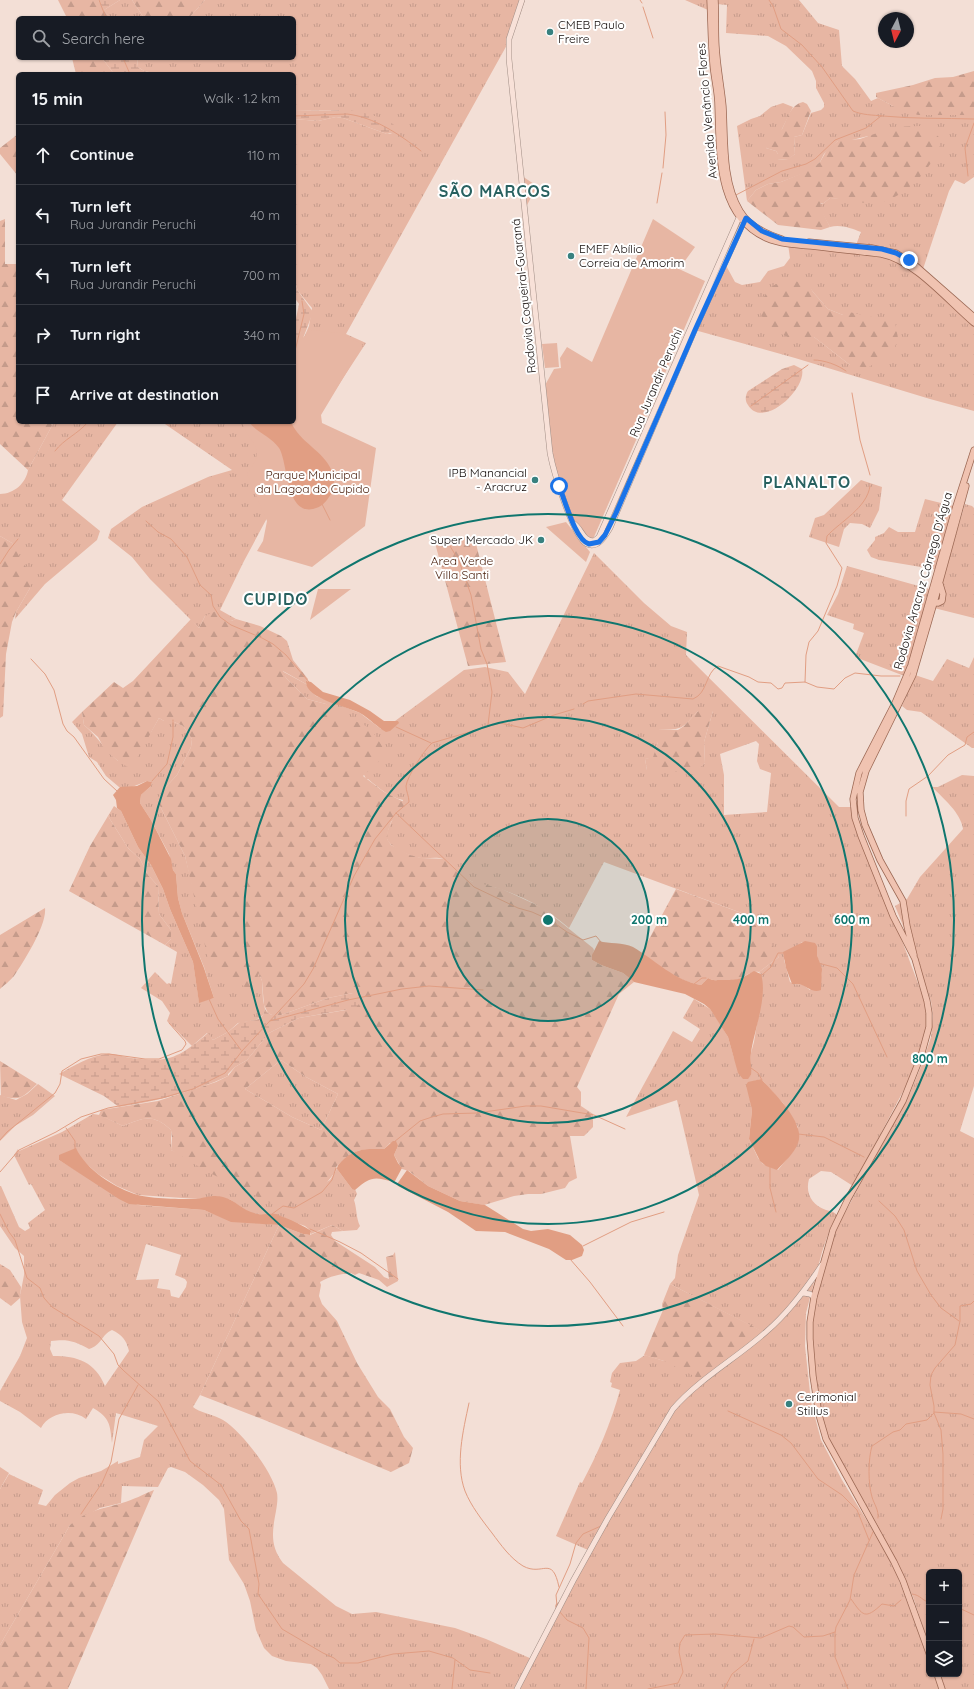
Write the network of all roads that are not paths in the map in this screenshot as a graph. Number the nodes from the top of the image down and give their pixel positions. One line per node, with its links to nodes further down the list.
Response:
1 (522, 0): 10 (street, Rodovia Coqueiral-Guaraná)
2 (710, 0): 4 (main road, Avenida Venâncio Flores)
3 (715, 0): 4 (main road, Avenida Venâncio Flores)
4 (740, 215): 5 (main road); 10 (street, Rua Jurandir Peruchi)
5 (744, 220): 6 (main road); 7 (main road); 10 (street, Rua Jurandir Peruchi)
6 (974, 317)
7 (974, 323)
8 (974, 450): 11 (main road, Rodovia Aracruz Córrego D'Água)
9 (974, 460): 11 (main road, Rodovia Aracruz Córrego D'Água)
10 (578, 531)
11 (932, 602): 12 (main road, Rodovia Aracruz Córrego D'Água); 13 (main road, Rodovia Aracruz Córrego D'Água)
12 (896, 887): 13 (main road); 14 (main road, Rodovia Aracruz Córrego D'Água)
13 (884, 894): 15 (main road, Rodovia Aracruz Córrego D'Água)
14 (905, 912): 15 (main road); 16 (main road, Rodovia Aracruz Córrego D'Água)
15 (893, 916): 16 (main road, Rodovia Aracruz Córrego D'Água)
16 (915, 959): 17 (main road, Rodovia Aracruz Córrego D'Água)
17 (823, 1264): 18 (street); 19 (main road, Rodovia Aracruz Córrego D'Água)
18 (803, 1293): 19 (street); 22 (street)
19 (814, 1297): 20 (main road, Rodovia Aracruz Córrego D'Água)
20 (926, 1645)
21 (938, 1677): 23 (main road)
22 (517, 1689)
23 (942, 1689)

